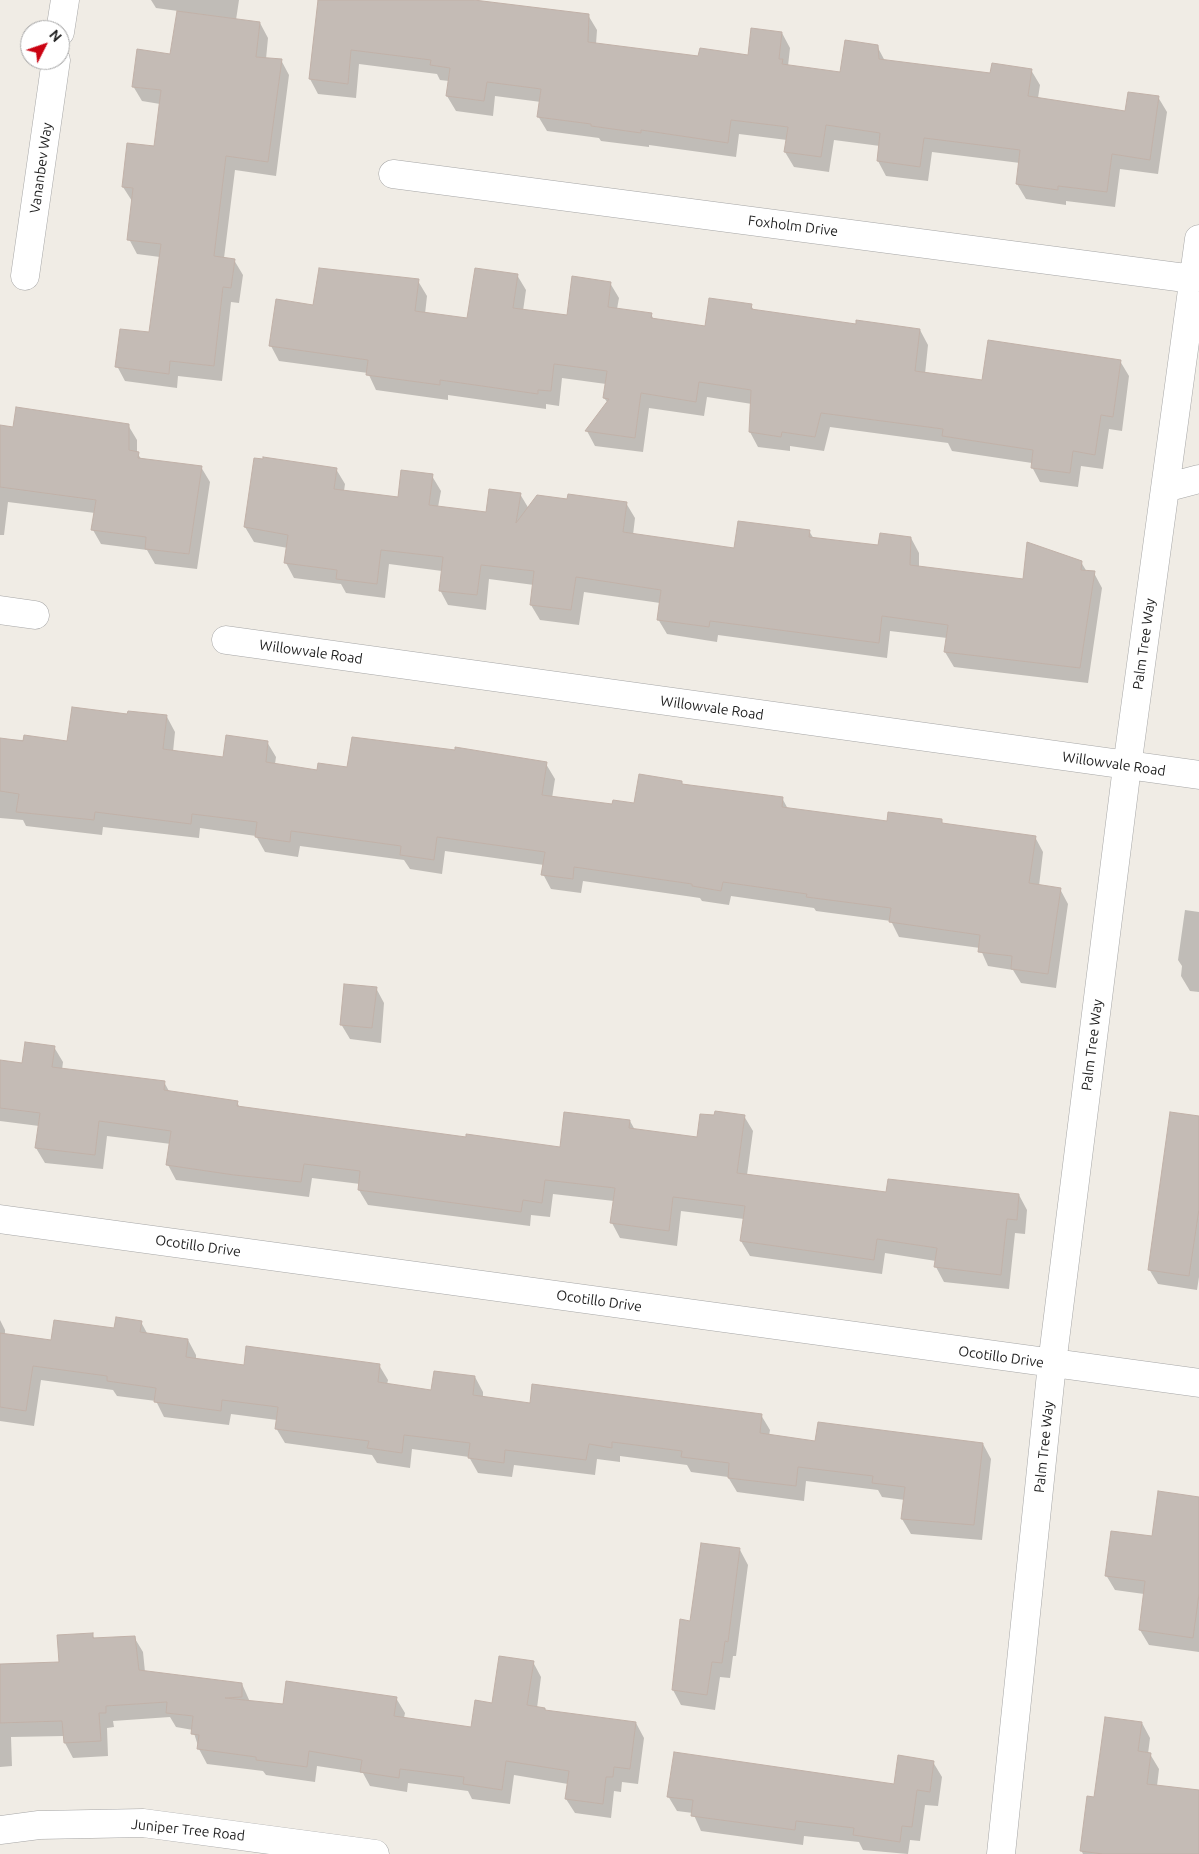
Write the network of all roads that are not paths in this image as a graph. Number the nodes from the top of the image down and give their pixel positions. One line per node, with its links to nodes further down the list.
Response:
1 (64, 0): 2 (street)
2 (62, 20)
3 (55, 70): 6 (street, Vananbev Way)
4 (394, 174): 7 (street, Foxholm Drive)
5 (1199, 239): 7 (street, Palm Tree Way)
6 (25, 276)
7 (1193, 279): 9 (street, Palm Tree Way)
8 (1199, 479): 9 (street)
9 (1165, 488): 13 (street, Palm Tree Way)
10 (0, 610): 11 (street)
11 (36, 615)
12 (226, 640): 13 (street, Willowvale Road)
13 (1127, 767): 14 (street, Willowvale Road); 16 (street, Palm Tree Way)
14 (1199, 776)
15 (0, 1219): 16 (street, Ocotillo Drive)
16 (1052, 1364): 17 (street, Ocotillo Drive); 20 (street, Palm Tree Way)
17 (1199, 1383)
18 (0, 1830): 19 (street, Juniper Tree Road)
19 (375, 1854)
20 (1000, 1854)

